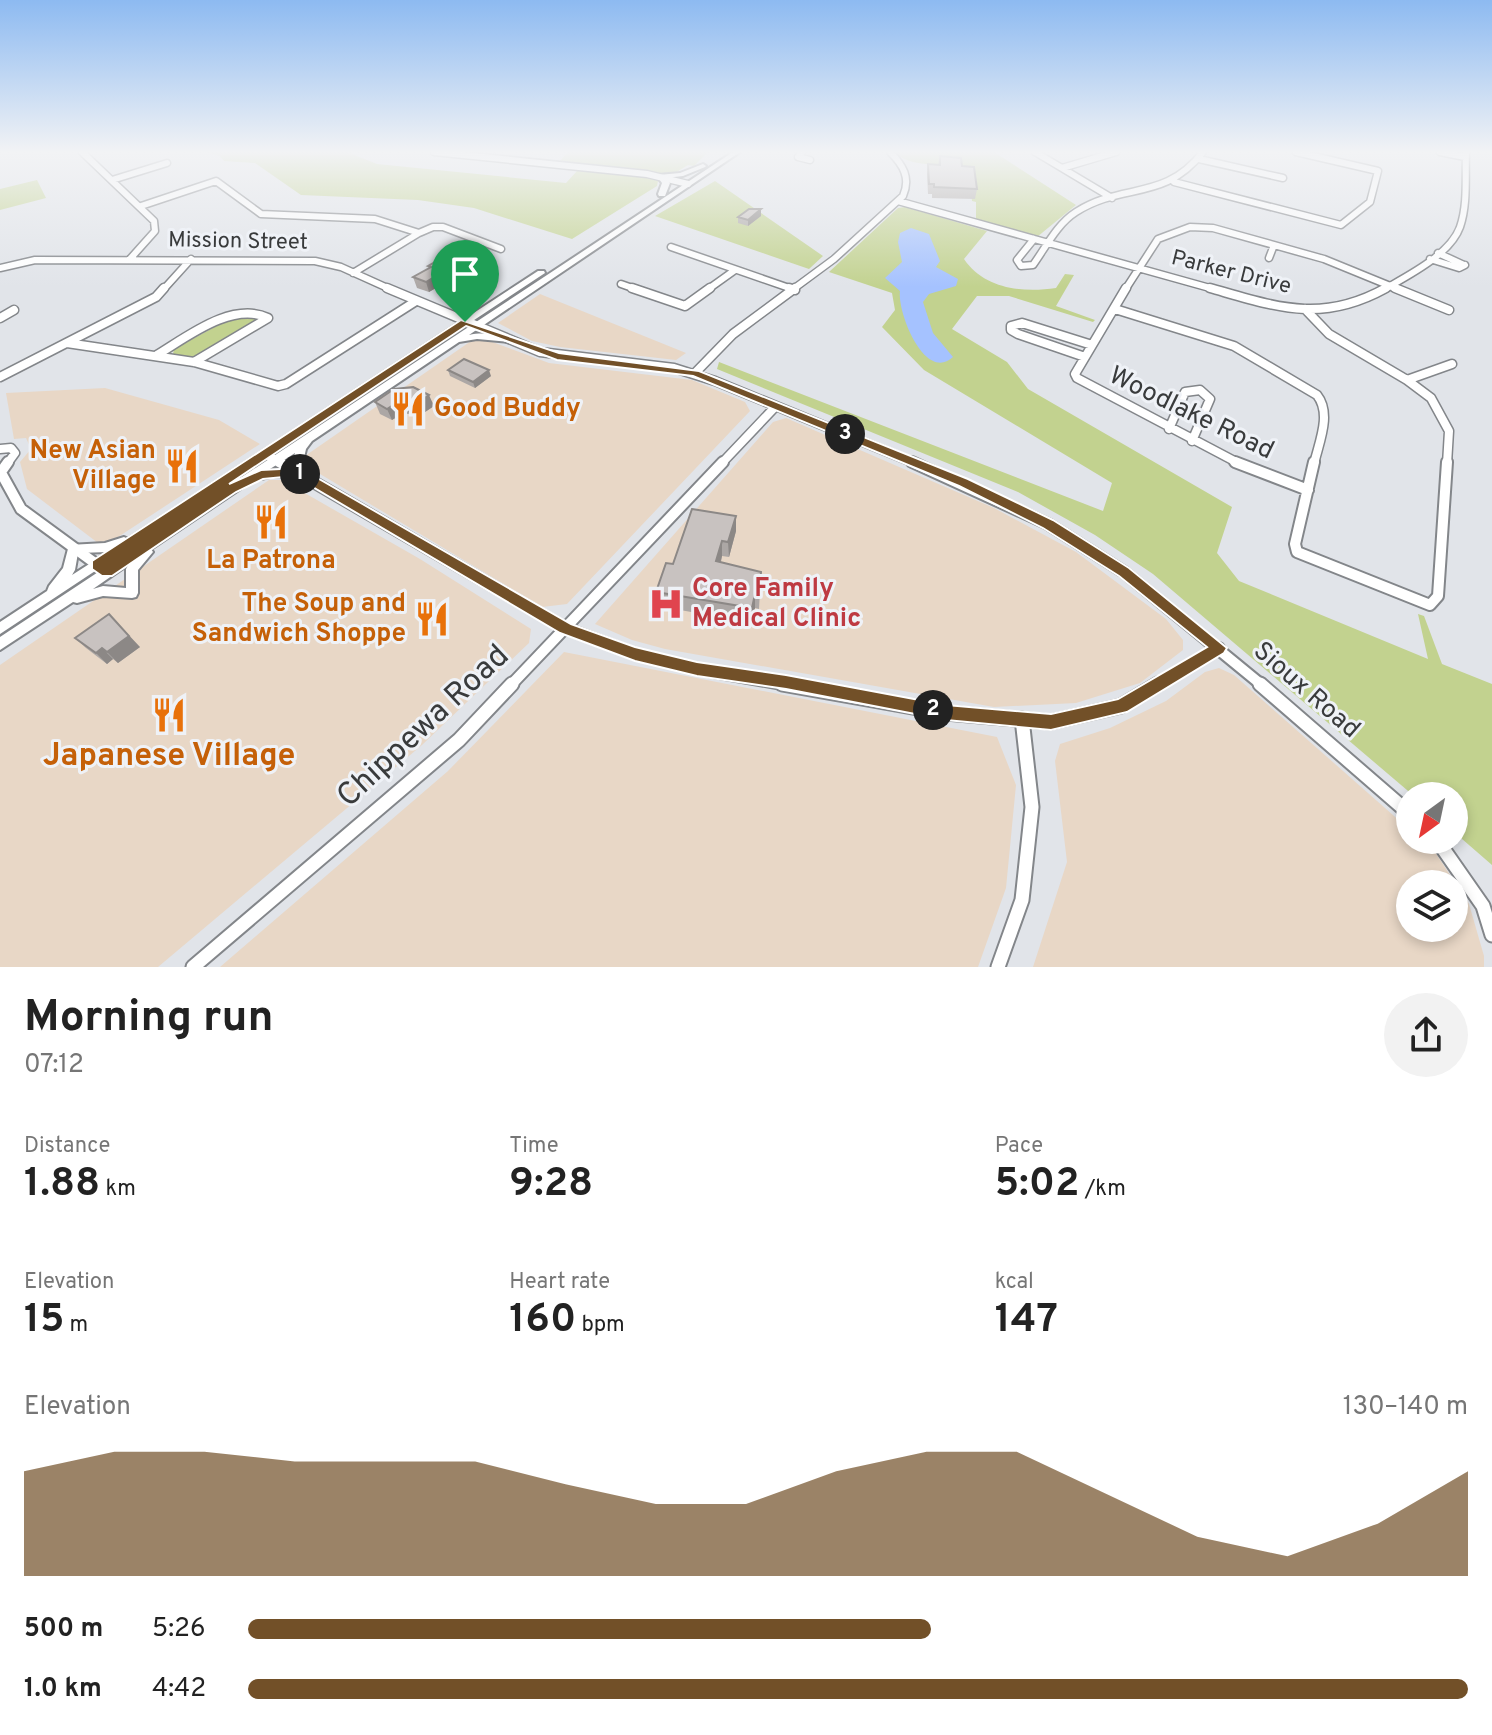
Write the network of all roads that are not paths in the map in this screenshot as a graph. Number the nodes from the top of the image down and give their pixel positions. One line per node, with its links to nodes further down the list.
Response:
1 (131, 197): 13 (street)
2 (168, 197): 13 (street)
3 (237, 197): 14 (street)
4 (657, 197): 39 (main road)
5 (663, 197): 33 (main road)
6 (901, 197): 12 (street)
7 (1115, 197): 11 (street)
8 (1224, 197): 9 (street)
9 (1371, 197)
10 (1464, 197): 20 (street, Parker Drive)
11 (1112, 198): 16 (street)
12 (898, 201): 15 (street, Parker Drive); 31 (street)
13 (141, 206): 24 (street)
14 (419, 233): 19 (street); 28 (street)
15 (1034, 239): 16 (street, Parker Drive); 16 (street)
16 (1050, 243): 26 (street, Parker Drive)
17 (1274, 245): 21 (street); 26 (street, Woodlake Road); 30 (street, Woodlake Road)
18 (671, 247): 27 (street)
19 (501, 249)
20 (1438, 253): 23 (street, Parker Drive); 23 (street)
21 (1269, 258)
22 (191, 259): 24 (street, Mission Street); 28 (street, Mission Street); 41 (street)
23 (1430, 259): 30 (street, Parker Drive)
24 (130, 260): 25 (street, Mission Street)
25 (0, 268)
26 (1138, 268): 34 (street, Woodlake Road); 35 (street, Parker Drive)
27 (735, 270): 29 (street); 31 (street)
28 (353, 273): 32 (street, Mission Street)
29 (621, 284)
30 (1387, 285): 35 (street, Parker Drive); 37 (street, Woodlake Road)
31 (795, 290): 48 (street)
32 (416, 301): 39 (street, Mission Street); 46 (street)
33 (508, 304): 39 (main road); 40 (main road)
34 (1115, 309): 42 (street, Woodlake Road); 60 (street)
35 (1305, 309): 50 (street)
36 (14, 310): 38 (street)
37 (1449, 310)
38 (0, 318)
39 (469, 324): 40 (street, Sioux Road); 43 (main road); 56 (main road)
40 (507, 340): 43 (main road); 48 (street, Sioux Road)
41 (67, 343): 44 (street); 49 (street)
42 (1092, 345): 45 (street, Woodlake Road); 45 (street)
43 (434, 354): 53 (main road)
44 (157, 355): 46 (street); 46 (street)
45 (1085, 357): 52 (street, Woodlake Road)
46 (194, 362)
47 (1452, 364): 50 (street)
48 (695, 373): 51 (street, Sioux Road)
49 (0, 377)
50 (1407, 380): 60 (street)
51 (776, 406): 66 (street, Chippewa Road); 68 (street, Sioux Road)
52 (1169, 429): 54 (street, Woodlake Road); 54 (street)
53 (319, 430): 56 (main road); 58 (main road)
54 (1192, 441): 60 (street, Woodlake Road)
55 (2, 447): 57 (street)
56 (270, 457): 58 (street); 59 (main road); 62 (main road)
57 (2, 467): 63 (street)
58 (296, 472): 59 (main road); 66 (street)
59 (231, 489): 61 (main road)
60 (1308, 490)
61 (183, 521): 64 (main road); 67 (main road)
62 (156, 526): 63 (main road); 64 (main road)
63 (73, 548): 64 (street); 65 (main road)
64 (102, 569): 65 (main road); 67 (main road)
65 (43, 601): 67 (main road)
66 (565, 628): 69 (street); 73 (street, Chippewa Road)
67 (1, 638)
68 (1219, 648): 69 (street); 70 (street, Sioux Road)
69 (1022, 719): 74 (street)
70 (1396, 802)
71 (1447, 854): 72 (street)
72 (1492, 935)
73 (193, 967)
74 (998, 967)

